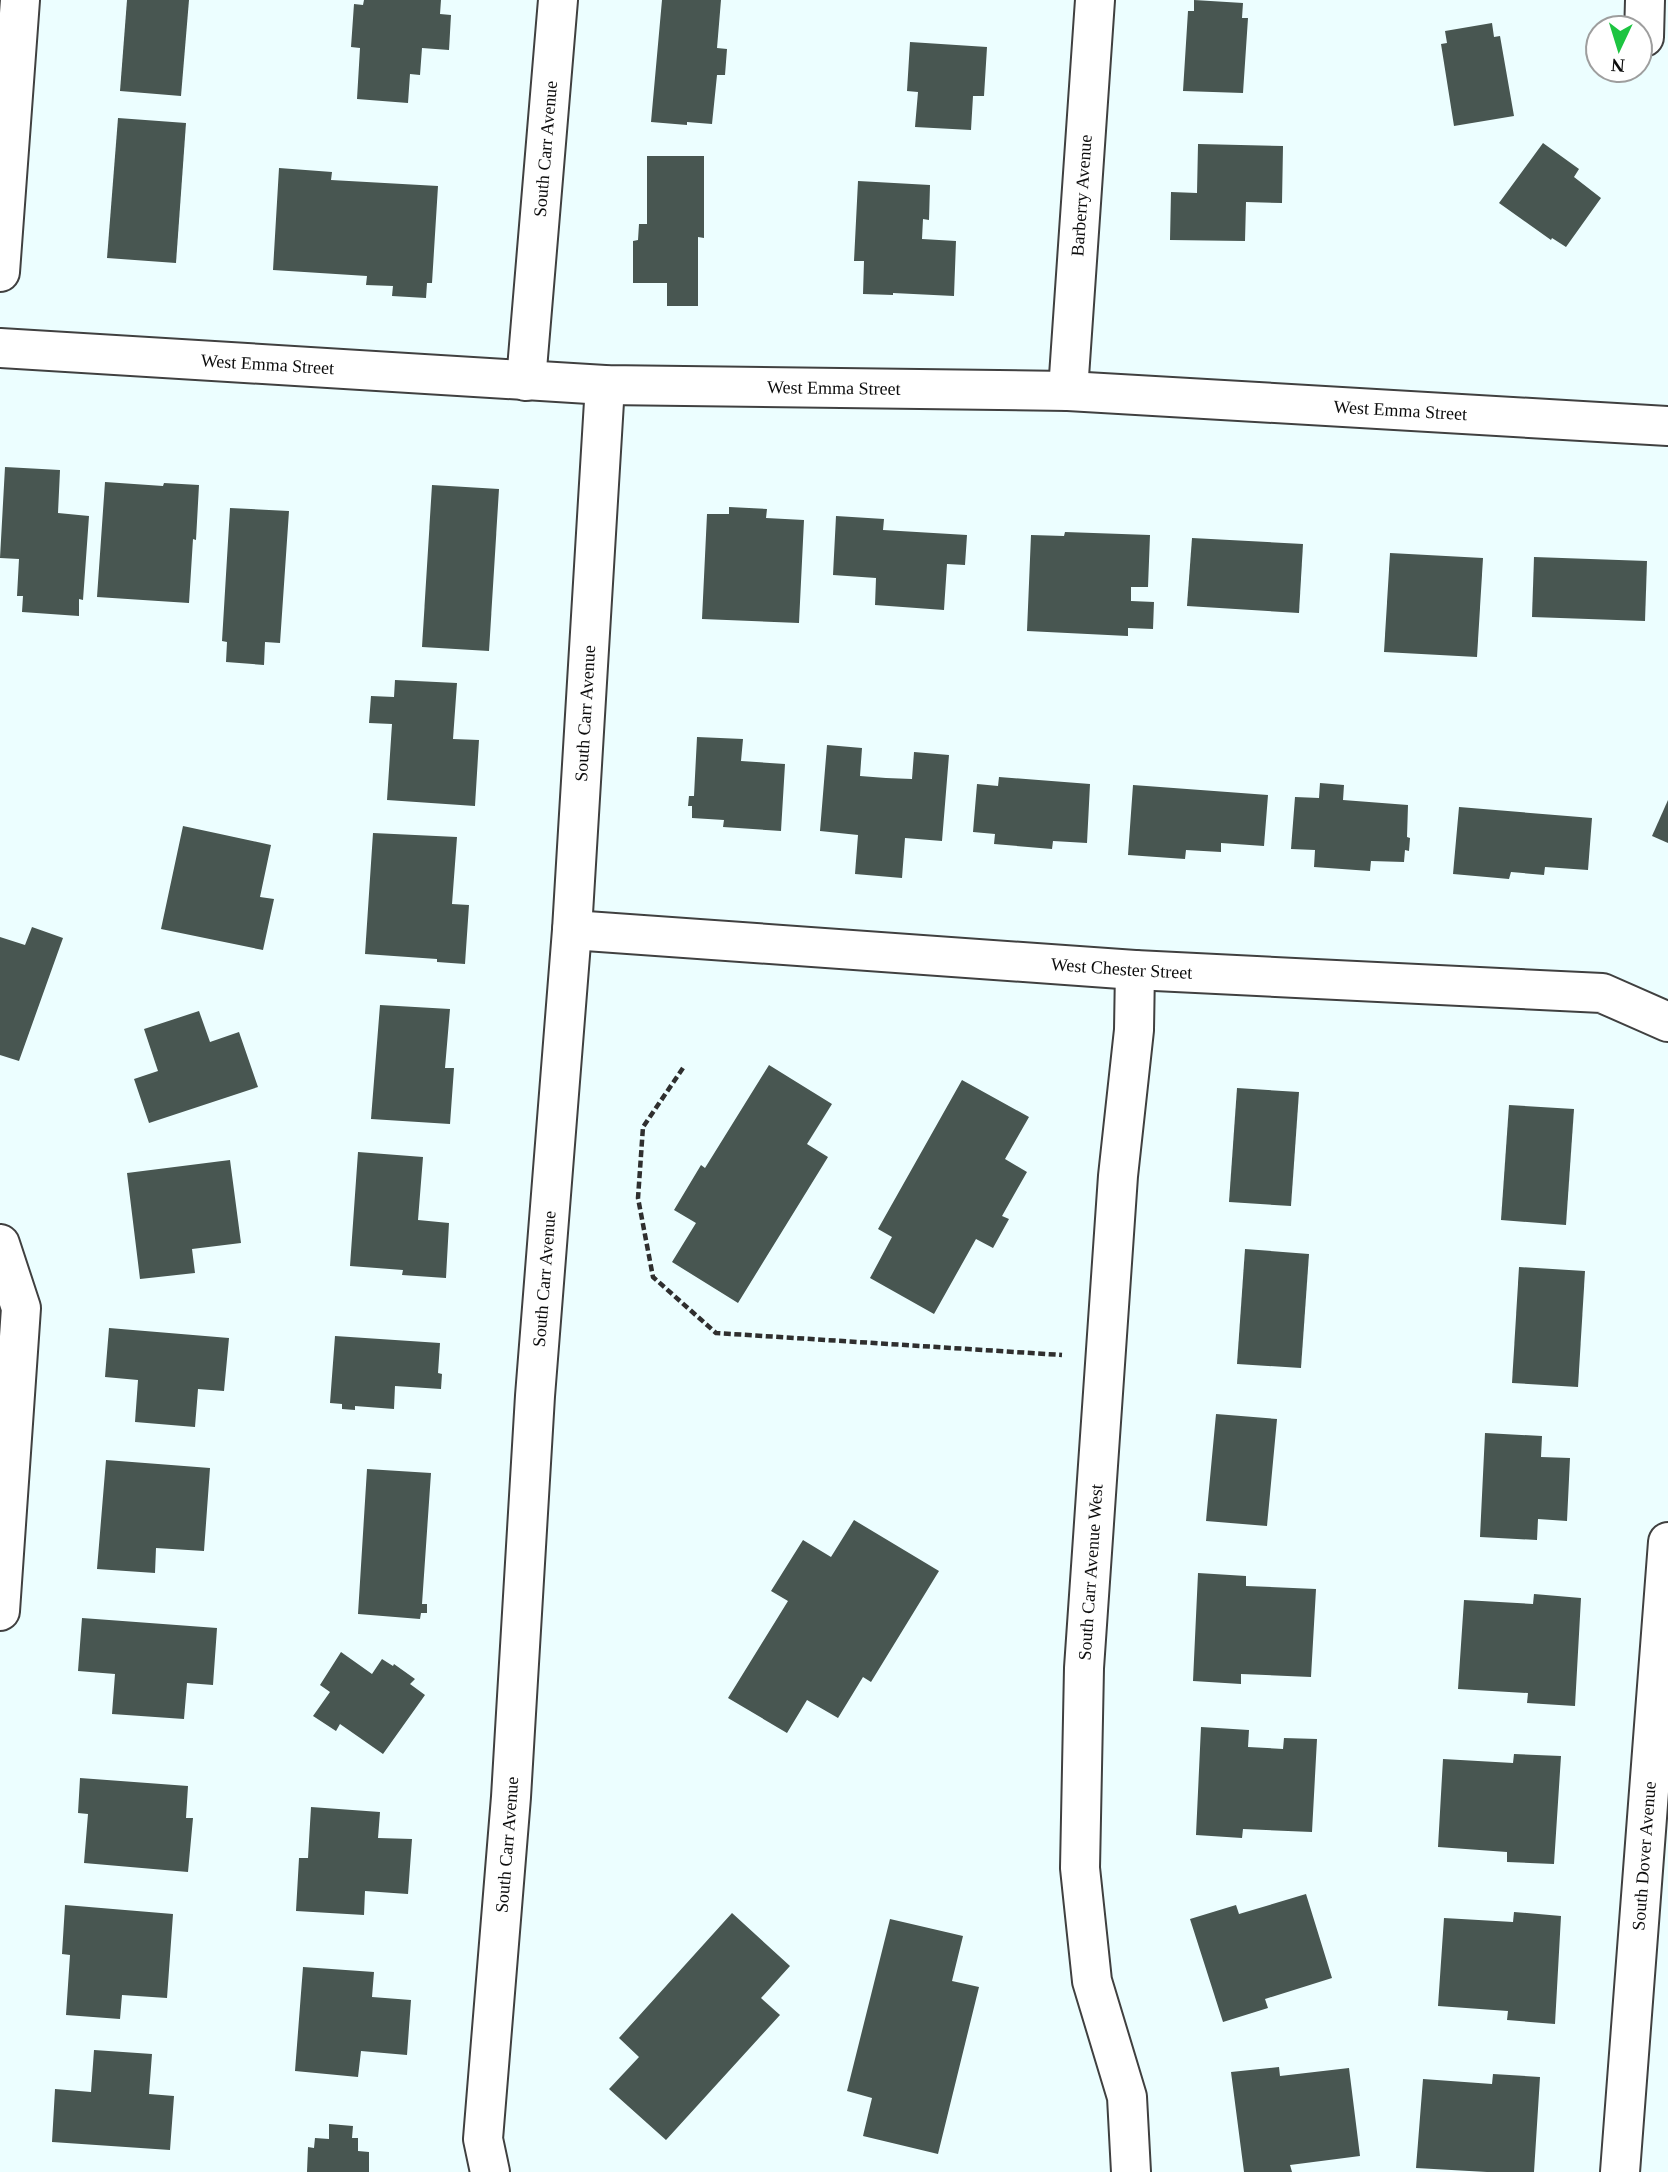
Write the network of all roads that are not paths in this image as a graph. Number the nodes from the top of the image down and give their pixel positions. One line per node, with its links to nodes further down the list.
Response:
1 (20, 0): 4 (street)
2 (558, 0): 6 (street, South Carr Avenue)
3 (1095, 0): 8 (street, Barberry Avenue)
4 (0, 272)
5 (0, 348): 6 (street, West Emma Street)
6 (526, 381): 7 (street, West Emma Street)
7 (605, 385): 8 (street, West Emma Street); 10 (street, South Carr Avenue)
8 (1069, 391): 9 (street, West Emma Street)
9 (1668, 426)
10 (572, 930): 11 (street, West Chester Street); 16 (street, South Carr Avenue)
11 (1135, 970): 12 (street, West Chester Street); 17 (street, South Carr Avenue West)
12 (1668, 1022)
13 (0, 1244): 15 (street)
14 (1668, 1542): 18 (street, South Dover Avenue)
15 (0, 1611)
16 (490, 2172)
17 (1132, 2172)
18 (1620, 2172)

